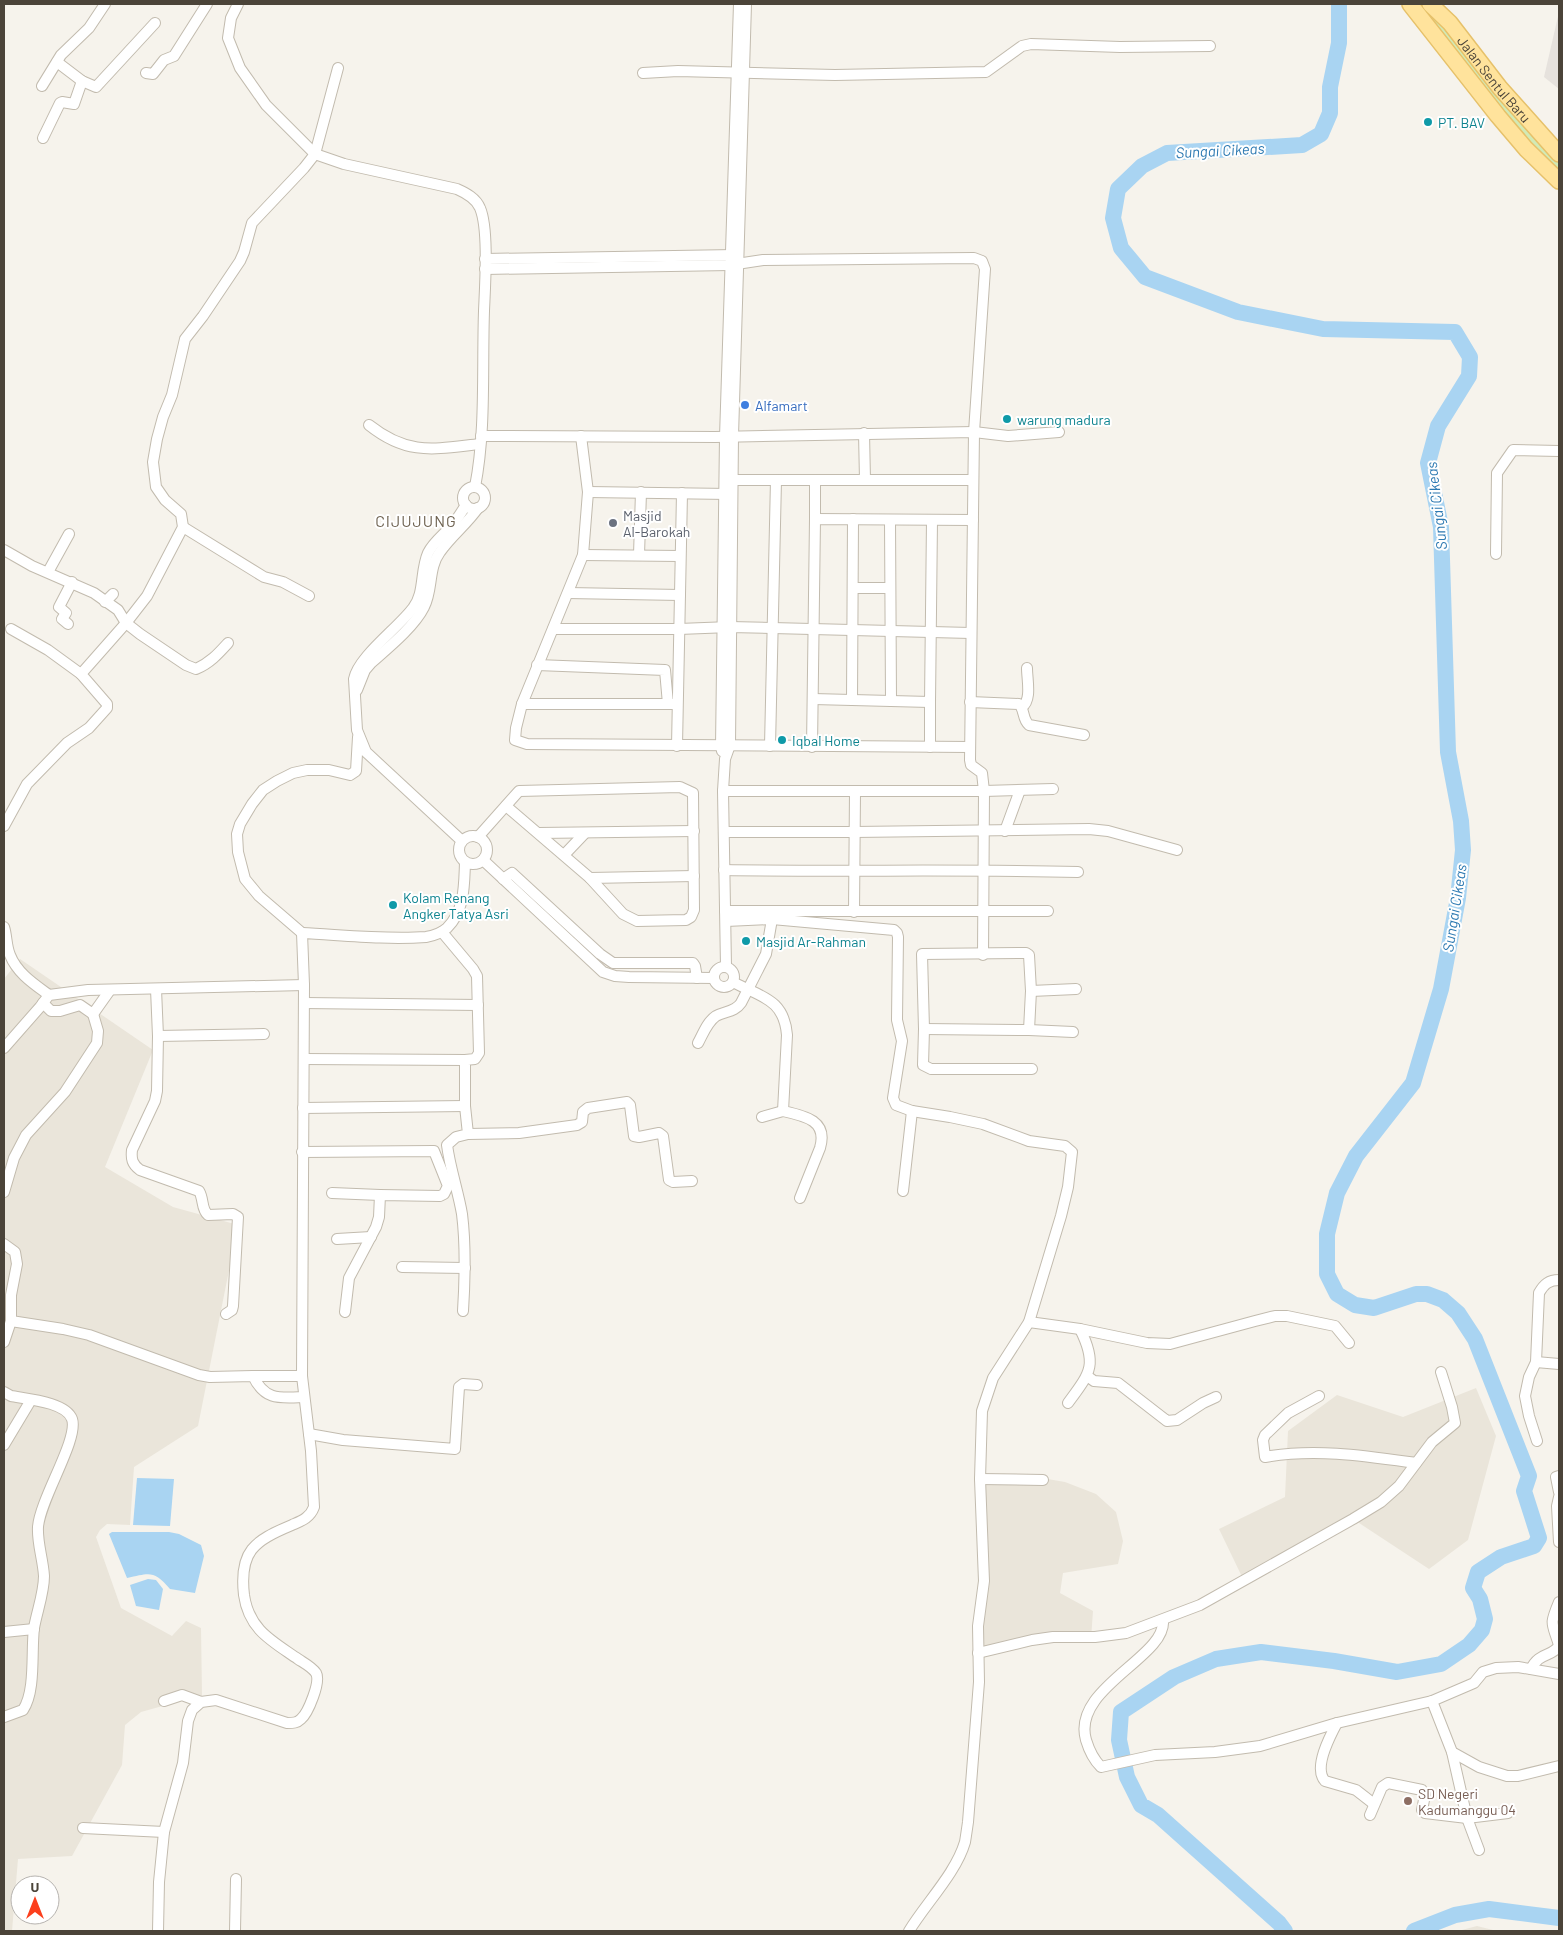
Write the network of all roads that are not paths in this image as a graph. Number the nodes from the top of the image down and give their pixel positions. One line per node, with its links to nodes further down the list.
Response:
1 (106, 4): 10 (street)
2 (207, 4): 12 (street)
3 (238, 4): 18 (street)
4 (738, 4): 14 (street)
5 (746, 4): 14 (street)
6 (1410, 4): 20 (main road, Jalan Sentul Baru)
7 (1430, 4): 19 (main road, Jalan Sentul Baru)
8 (154, 23): 15 (street)
9 (1210, 46): 14 (street)
10 (57, 62): 15 (street); 16 (street)
11 (338, 68): 18 (street)
12 (146, 73)
13 (643, 74): 14 (street)
14 (740, 74): 21 (street)
15 (82, 81): 17 (street)
16 (42, 86)
17 (43, 138)
18 (315, 154): 22 (street); 48 (street)
19 (1559, 154)
20 (1559, 181)
21 (734, 260): 22 (street); 24 (street); 28 (street)
22 (485, 264): 29 (street)
23 (369, 425): 29 (street)
24 (974, 432): 25 (street); 26 (street); 35 (street)
25 (1059, 432)
26 (864, 433): 28 (street); 34 (street)
27 (581, 436): 28 (street); 29 (street); 37 (street)
28 (729, 437): 31 (street)
29 (481, 440): 36 (street)
30 (1559, 451): 51 (street)
31 (729, 480): 32 (street); 40 (street)
32 (776, 480): 33 (street); 65 (street)
33 (815, 480): 34 (street); 43 (street)
34 (865, 480): 35 (street)
35 (973, 480): 47 (street)
36 (475, 487): 41 (street); 42 (street)
37 (588, 492): 38 (street); 52 (street)
38 (641, 492): 39 (street); 53 (street)
39 (682, 493): 40 (street); 54 (street)
40 (728, 494): 64 (street)
41 (466, 505): 42 (street); 78 (street)
42 (478, 508): 78 (street)
43 (815, 519): 44 (street); 69 (street)
44 (853, 519): 45 (street); 57 (street)
45 (890, 520): 46 (street); 58 (street)
46 (932, 520): 47 (street); 72 (street)
47 (973, 520): 73 (street)
48 (183, 527): 61 (street); 62 (street)
49 (69, 534): 55 (street)
50 (4, 550): 55 (street)
51 (1496, 554)
52 (583, 555): 53 (street); 59 (street)
53 (640, 555): 54 (street)
54 (680, 556): 60 (street)
55 (48, 572): 56 (street)
56 (72, 582): 62 (street); 63 (street)
57 (853, 588): 58 (street); 70 (street)
58 (890, 588): 71 (street)
59 (568, 592): 60 (street); 67 (street)
60 (680, 595): 68 (street)
61 (309, 596)
62 (126, 623): 74 (street); 77 (street)
63 (68, 624)
64 (726, 627): 65 (street); 68 (street); 90 (street)
65 (774, 628): 69 (street); 91 (street)
66 (11, 629): 77 (street)
67 (553, 629): 68 (street); 75 (street)
68 (679, 629): 85 (street)
69 (814, 629): 70 (street); 79 (street)
70 (853, 630): 71 (street); 80 (street)
71 (890, 630): 72 (street); 81 (street)
72 (932, 632): 73 (street); 82 (street)
73 (971, 633): 83 (street)
74 (228, 643)
75 (537, 666): 84 (street); 85 (street)
76 (1027, 668): 86 (street)
77 (81, 674): 101 (street)
78 (356, 692): 88 (street)
79 (813, 699): 80 (street); 92 (street)
80 (852, 700): 81 (street)
81 (891, 701): 82 (street)
82 (930, 702): 93 (street)
83 (970, 702): 86 (street); 94 (street)
84 (522, 704): 85 (street); 89 (street)
85 (672, 704): 89 (street)
86 (1022, 707): 87 (street)
87 (1084, 735)
88 (359, 736): 110 (street); 131 (street)
89 (677, 746): 90 (street)
90 (725, 746): 91 (street); 97 (street)
91 (770, 746): 92 (street)
92 (812, 747): 93 (street)
93 (930, 747): 94 (street)
94 (970, 747): 98 (street)
95 (1053, 789): 96 (street)
96 (1020, 790): 98 (street); 103 (street)
97 (724, 791): 99 (street); 105 (street)
98 (984, 791): 99 (street); 102 (street)
99 (855, 792): 106 (street)
100 (506, 806): 104 (street); 107 (street); 109 (street)
101 (4, 826)
102 (982, 831): 103 (street); 106 (street); 116 (street)
103 (1005, 831): 111 (street)
104 (694, 832): 108 (street); 119 (street)
105 (724, 832): 106 (street); 115 (street)
106 (854, 832): 117 (street)
107 (540, 833): 108 (street); 112 (street)
108 (584, 834): 112 (street)
109 (478, 837): 110 (street); 113 (street)
110 (462, 841): 114 (street)
111 (1177, 850)
112 (564, 855): 121 (street)
113 (483, 860): 114 (street); 120 (street)
114 (465, 863): 130 (street)
115 (724, 870): 117 (street); 127 (street)
116 (983, 870): 117 (street); 118 (street); 123 (street)
117 (856, 872): 125 (street)
118 (1078, 872)
119 (694, 876): 121 (street); 121 (street)
120 (502, 878): 122 (street); 126 (street)
121 (590, 878)
122 (547, 904): 126 (street); 132 (street)
123 (983, 911): 124 (street); 125 (street); 134 (street)
124 (1048, 911)
125 (854, 912): 127 (street)
126 (539, 913): 133 (street)
127 (725, 916): 128 (street); 136 (street)
128 (772, 919): 145 (street); 164 (street)
129 (4, 927): 147 (street)
130 (442, 932): 131 (street); 149 (street)
131 (302, 933): 141 (street)
132 (580, 934): 133 (street); 135 (street)
133 (571, 944): 137 (street)
134 (983, 955): 146 (street); 151 (street)
135 (629, 963): 137 (street); 138 (street)
136 (726, 967): 139 (street); 140 (street)
137 (628, 977): 138 (street)
138 (697, 978): 139 (street)
139 (714, 978): 140 (street)
140 (733, 982): 145 (street)
141 (304, 985): 142 (street); 148 (street)
142 (156, 989): 144 (street); 155 (street)
143 (1076, 989): 146 (street)
144 (110, 990): 147 (street); 150 (street)
145 (748, 990): 156 (street); 163 (street)
146 (1031, 991): 152 (street)
147 (46, 999): 150 (street); 157 (street)
148 (304, 1004): 149 (street); 158 (street)
149 (478, 1005): 159 (street)
150 (93, 1014): 170 (street)
151 (924, 1030): 152 (street); 160 (street)
152 (1029, 1030): 153 (street)
153 (1073, 1032)
154 (264, 1034): 155 (street)
155 (158, 1036): 182 (street)
156 (698, 1043)
157 (4, 1048)
158 (304, 1059): 159 (street); 162 (street)
159 (465, 1060): 161 (street)
160 (1032, 1069)
161 (465, 1106): 162 (street); 166 (street)
162 (304, 1108): 167 (street)
163 (783, 1111): 165 (street); 173 (street)
164 (912, 1111): 169 (street); 184 (street)
165 (762, 1117)
166 (468, 1134): 168 (street); 178 (street)
167 (302, 1152): 172 (street); 192 (street)
168 (692, 1181)
169 (903, 1191)
170 (4, 1192)
171 (332, 1193): 172 (street)
172 (380, 1195): 174 (street)
173 (800, 1198)
174 (370, 1237): 175 (street); 181 (street)
175 (337, 1239)
176 (4, 1244): 183 (street)
177 (402, 1267): 178 (street)
178 (465, 1268): 180 (street)
179 (1559, 1280): 188 (street)
180 (463, 1311)
181 (345, 1312)
182 (226, 1314)
183 (11, 1321): 186 (street); 191 (street)
184 (1028, 1322): 185 (street); 206 (street)
185 (1080, 1329): 187 (street); 193 (street)
186 (4, 1342)
187 (1350, 1344)
188 (1536, 1362): 189 (street); 202 (street)
189 (1559, 1364)
190 (1441, 1372): 204 (street)
191 (253, 1376): 192 (street); 197 (street)
192 (302, 1376): 197 (street)
193 (1087, 1376): 198 (street); 200 (street)
194 (477, 1385): 201 (street)
195 (4, 1392): 199 (street)
196 (1319, 1396): 204 (street)
197 (304, 1397): 201 (street)
198 (1216, 1397)
199 (31, 1400): 203 (street); 213 (street)
200 (1068, 1403)
201 (309, 1434): 221 (street)
202 (1537, 1441)
203 (4, 1445)
204 (1416, 1464): 212 (street)
205 (1559, 1476): 208 (street)
206 (980, 1479): 207 (street); 216 (street)
207 (1043, 1480)
208 (1559, 1492)
209 (1559, 1497): 210 (street)
210 (1559, 1542)
211 (1559, 1602): 215 (street)
212 (1163, 1620): 216 (street); 223 (street)
213 (34, 1629): 214 (street); 222 (street)
214 (4, 1632)
215 (1559, 1645): 217 (street)
216 (978, 1653): 236 (street)
217 (1531, 1669): 218 (street); 220 (street)
218 (1559, 1674)
219 (164, 1701): 221 (street)
220 (1432, 1701): 223 (street); 224 (street)
221 (201, 1702): 231 (street)
222 (4, 1718)
223 (1337, 1723): 226 (street)
224 (1452, 1752): 225 (street); 229 (street)
225 (1559, 1766)
226 (1374, 1804): 228 (street); 229 (street)
227 (1508, 1813): 229 (street)
228 (1370, 1815)
229 (1467, 1818): 232 (street)
230 (83, 1828): 231 (street)
231 (164, 1832): 234 (street)
232 (1479, 1850)
233 (236, 1879): 235 (street)
234 (158, 1931)
235 (234, 1931)
236 (909, 1931)

